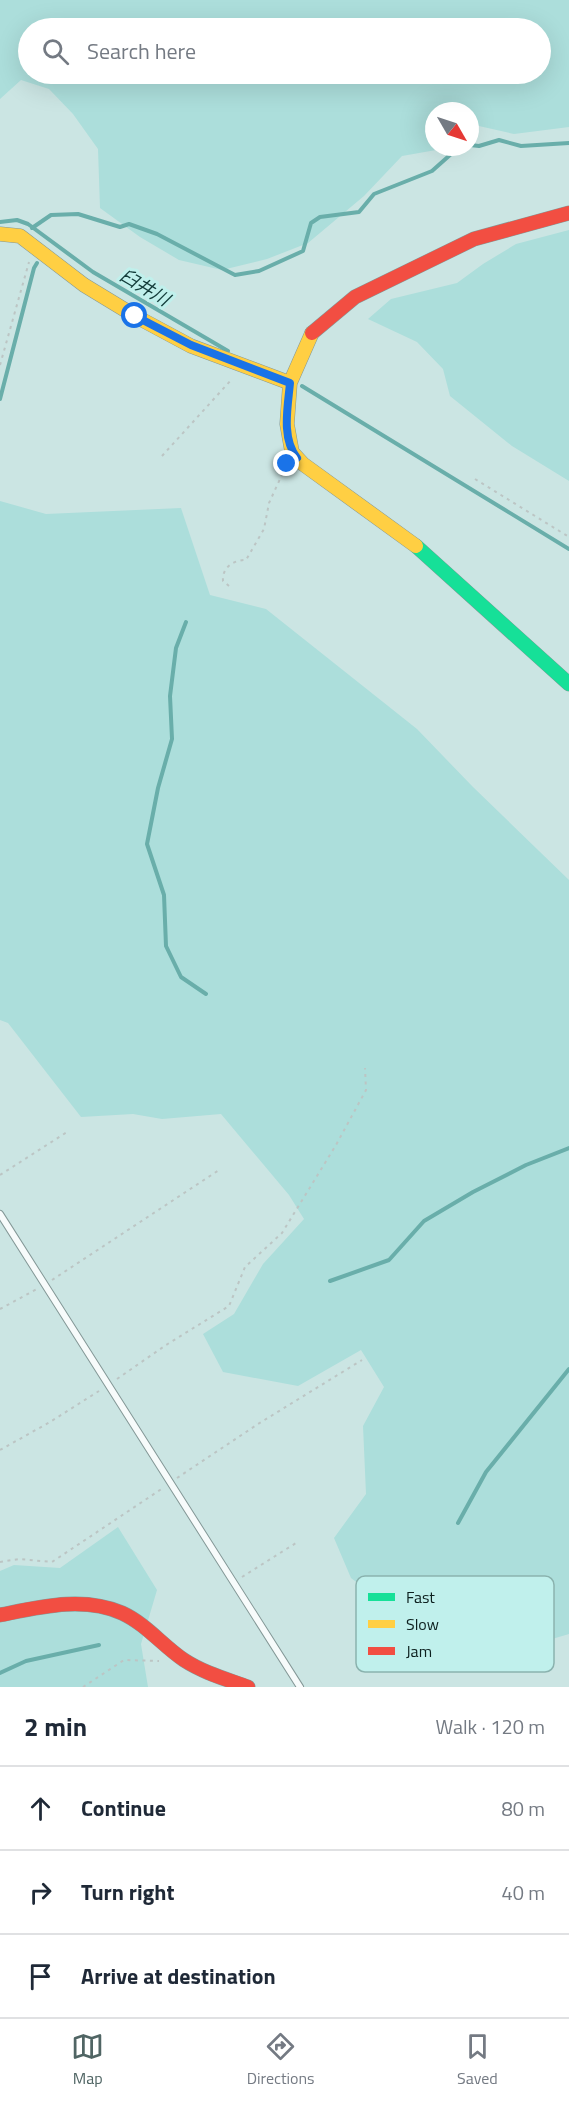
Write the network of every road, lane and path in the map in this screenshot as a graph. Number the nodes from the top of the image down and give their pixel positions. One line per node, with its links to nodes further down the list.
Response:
1 (569, 213): 6 (street)
2 (0, 234): 3 (street)
3 (38, 250): 4 (path); 5 (street)
4 (0, 365)
5 (244, 366): 6 (street); 7 (path)
6 (290, 383): 8 (street)
7 (162, 456)
8 (297, 458): 11 (path); 12 (street)
9 (475, 479): 10 (path)
10 (569, 537)
11 (229, 586)
12 (569, 684)
13 (365, 1068): 21 (path)
14 (67, 1132): 16 (path)
15 (219, 1170): 18 (path)
16 (0, 1175)
17 (0, 1214): 18 (lane)
18 (45, 1284): 19 (path); 21 (lane)
19 (0, 1309)
20 (362, 1360): 23 (path)
21 (109, 1384): 22 (path); 23 (lane)
22 (0, 1450)
23 (171, 1482): 25 (path); 26 (lane)
24 (296, 1543): 26 (path)
25 (0, 1562)
26 (235, 1582): 31 (lane)
27 (0, 1615): 28 (street)
28 (187, 1662): 29 (path); 30 (street)
29 (83, 1687)
30 (248, 1687)
31 (300, 1687)

